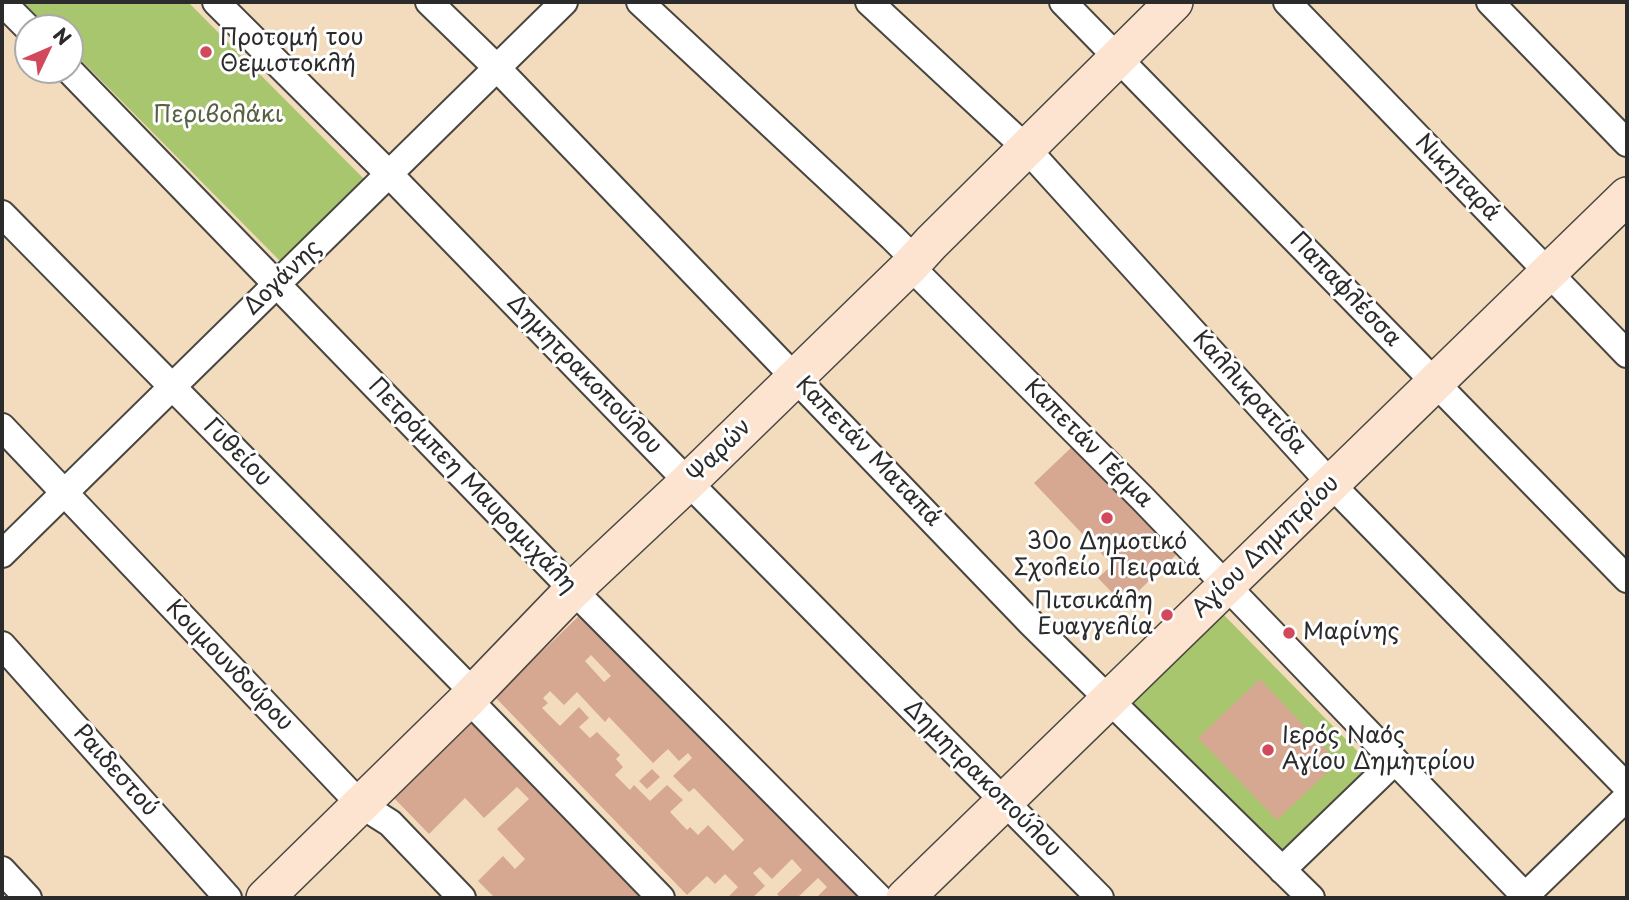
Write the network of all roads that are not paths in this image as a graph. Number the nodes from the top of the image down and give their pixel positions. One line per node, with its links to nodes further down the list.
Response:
1 (216, 2): 15 (street, Δημητρακοπούλου)
2 (429, 2): 11 (street, Καπετάν Ματαπά)
3 (564, 2): 11 (street, Δογάνης)
4 (640, 2): 18 (street, Καπετάν Γέρμα)
5 (869, 2): 14 (street, Καλλικρατίδα)
6 (1063, 2): 10 (street, Παπαφλέσσα)
7 (1174, 2): 10 (street, Ψαρών)
8 (1287, 2): 19 (street, Νικηταρά)
9 (1490, 2): 13 (street)
10 (1117, 57): 14 (street, Ψαρών); 23 (street, Παπαφλέσσα)
11 (497, 68): 15 (street, Δογάνης); 22 (street, Καπετάν Ματαπά)
12 (83, 84): 20 (street, Πετρόμπεη Μαυρομιχάλη)
13 (1627, 143)
14 (1026, 148): 18 (street, Ψαρών); 27 (street, Καλλικρατίδα)
15 (389, 174): 20 (street, Δογάνης); 26 (street, Δημητρακοπούλου)
16 (1627, 196): 19 (street, Αγίου Δημητρίου)
17 (2, 214): 24 (street, Γυθείου)
18 (910, 266): 22 (street, Ψαρών); 31 (street, Καπετάν Γέρμα)
19 (1548, 272): 21 (street, Νικηταρά); 23 (street, Αγίου Δημητρίου)
20 (277, 284): 24 (street, Δογάνης); 32 (street, Πετρόμπεη Μαυρομιχάλη)
21 (1627, 354)
22 (796, 376): 26 (street, Ψαρών); 35 (street, Καπετάν Ματαπά)
23 (1435, 382): 27 (street, Αγίου Δημητρίου); 30 (street, Παπαφλέσσα)
24 (172, 387): 28 (street, Δογάνης); 34 (street, Γυθείου)
25 (2, 427): 28 (street, Κουμουνδούρου)
26 (688, 482): 32 (street, Ψαρών); 39 (street, Δημητρακοπούλου)
27 (1332, 484): 31 (street, Αγίου Δημητρίου); 37 (street, Καλλικρατίδα)
28 (64, 493): 29 (street, Δογάνης); 40 (street, Κουμουνδούρου)
29 (2, 554)
30 (1627, 579)
31 (1226, 586): 35 (street, Αγίου Δημητρίου); 36 (street, Καπετάν Γέρμα)
32 (573, 590): 34 (street, Ψαρών); 48 (street, Πετρόμπεη Μαυρομιχάλη)
33 (2, 645): 45 (street, Ραιδεστού)
34 (470, 695): 40 (street, Ψαρών); 47 (street, Γυθείου)
35 (1109, 701): 39 (street, Αγίου Δημητρίου); 42 (street, Καπετάν Ματαπά)
36 (1395, 761): 42 (street); 52 (street, Καπετάν Γέρμα)
37 (1627, 787)
38 (1627, 797): 52 (street)
39 (1006, 802): 49 (street, Αγίου Δημητρίου); 50 (street, Δημητρακοπούλου)
40 (360, 804): 43 (street, Ψαρών); 46 (street, Κουμουνδούρου)
41 (2, 870): 44 (street)
42 (1282, 870): 51 (street, Καπετάν Ματαπά)
43 (270, 897)
44 (29, 898)
45 (228, 898)
46 (462, 898)
47 (661, 898)
48 (879, 898)
49 (905, 898)
50 (1100, 898)
51 (1311, 898)
52 (1525, 898)

